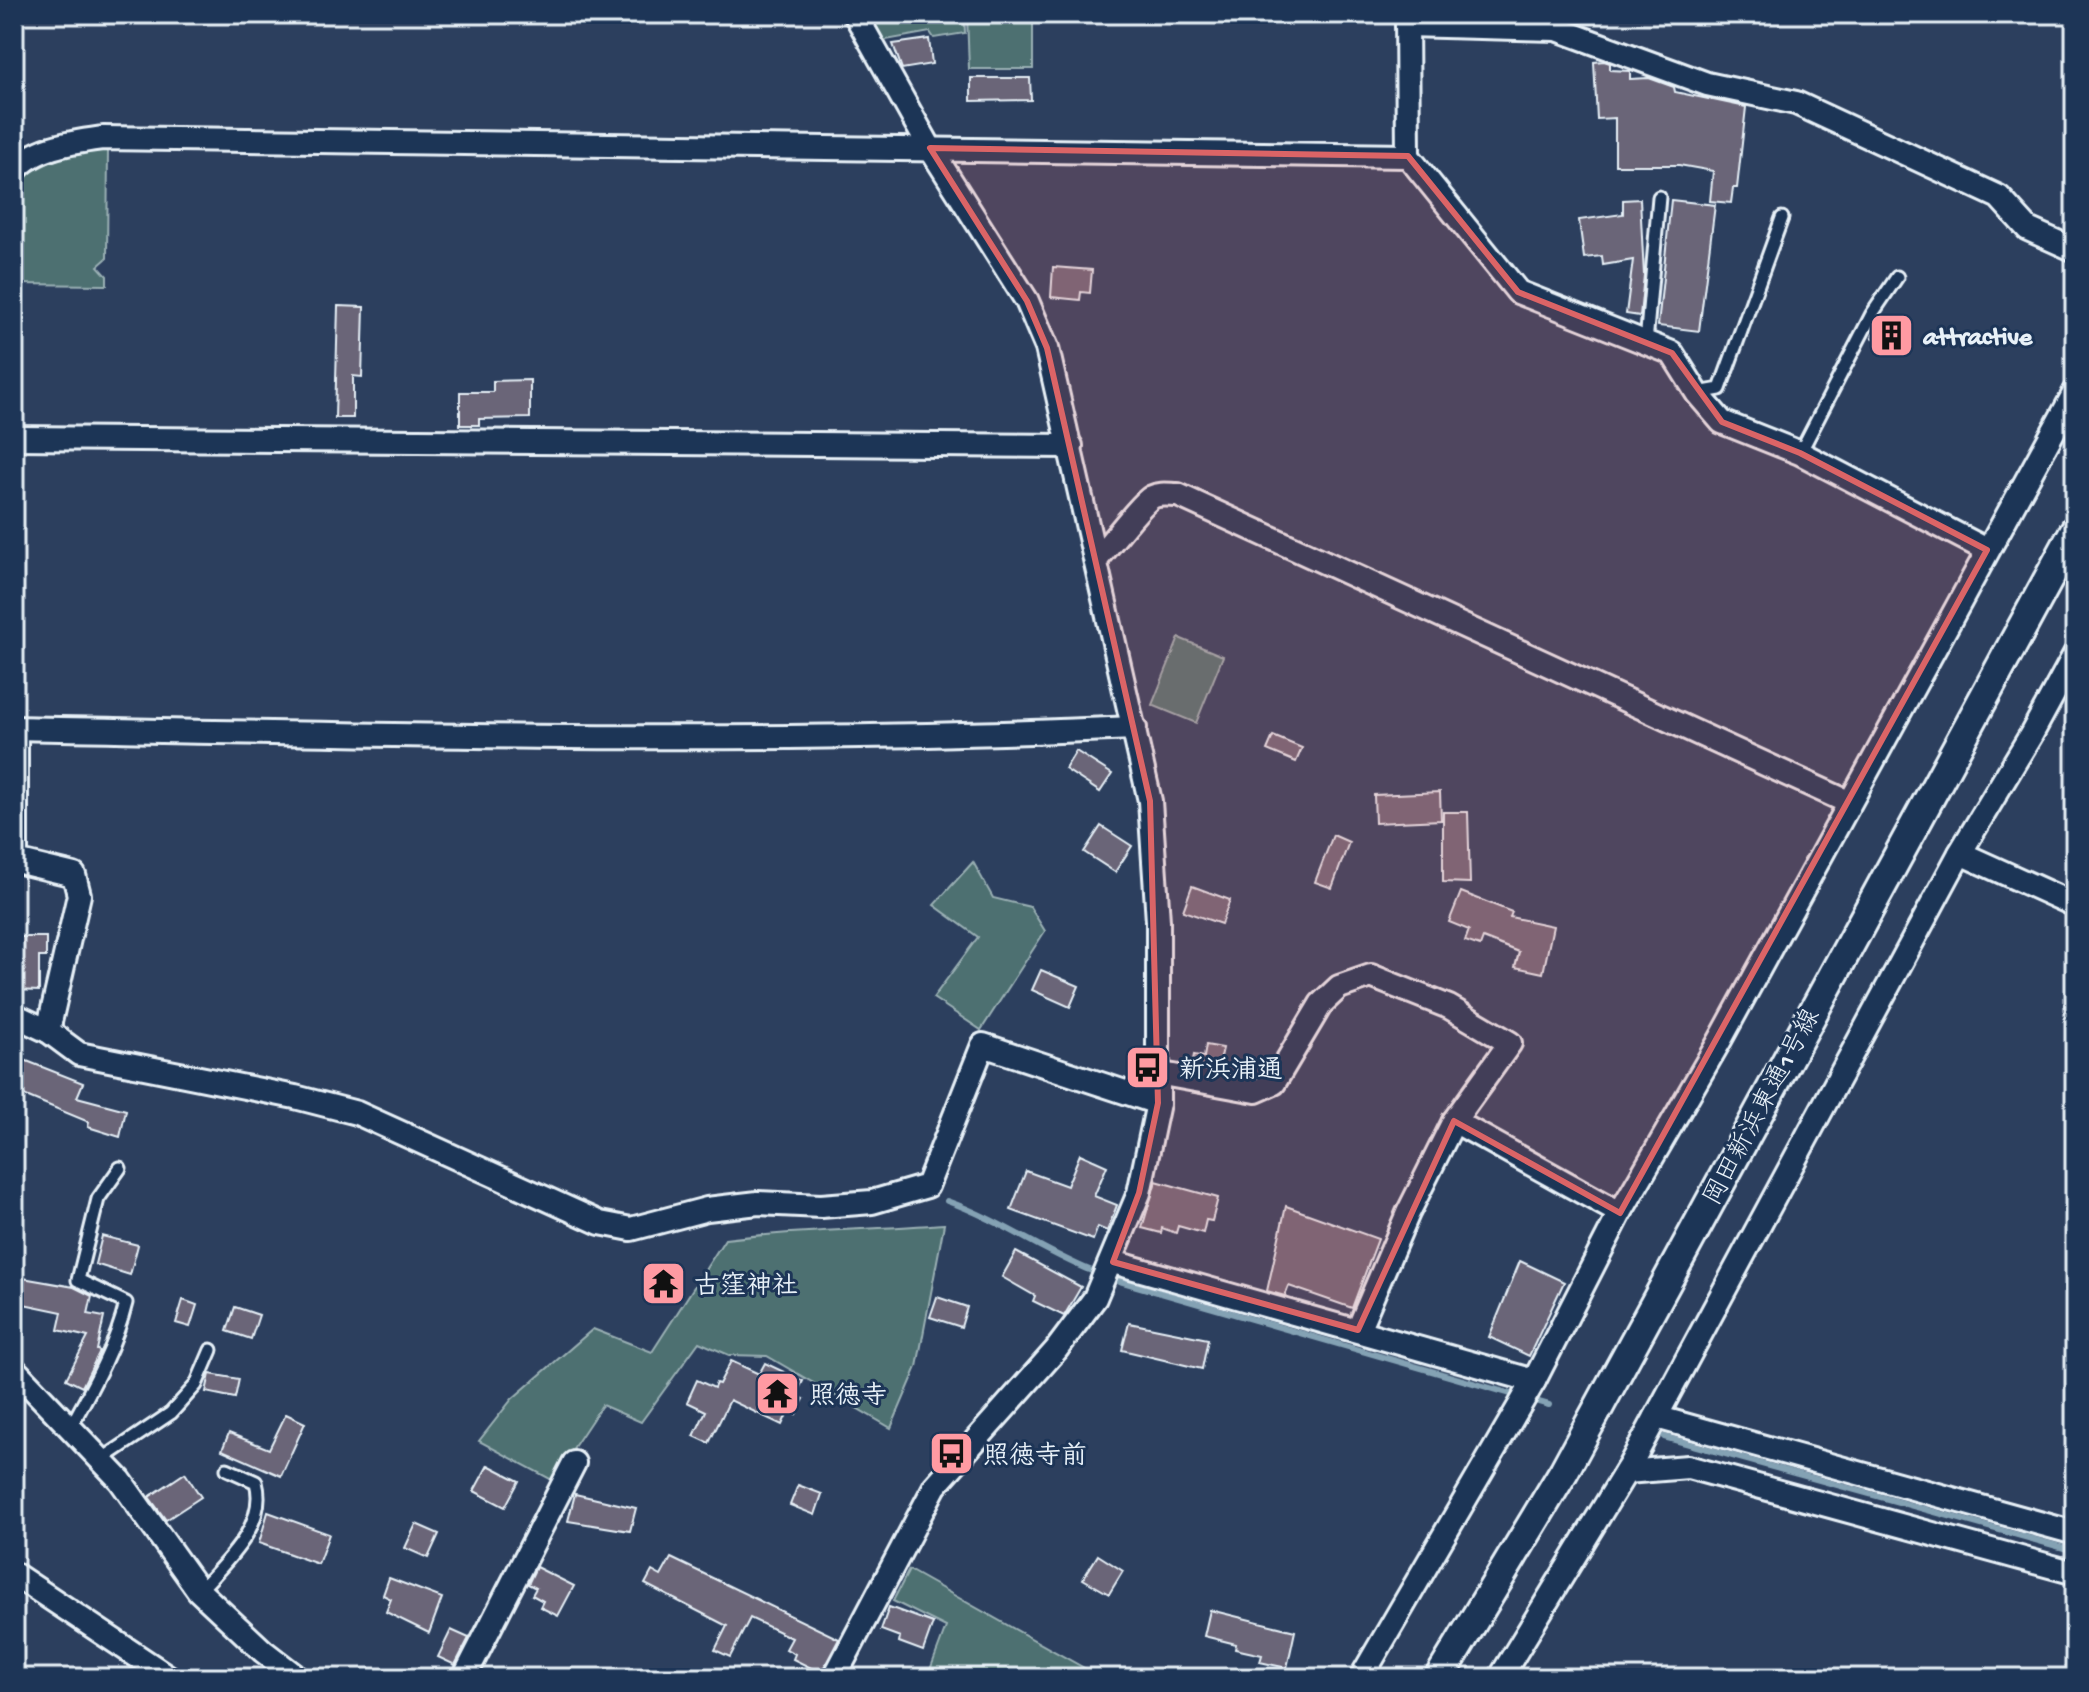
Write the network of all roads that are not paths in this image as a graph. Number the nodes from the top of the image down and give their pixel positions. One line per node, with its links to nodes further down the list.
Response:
1 (855, 14): 3 (street)
2 (1407, 19): 4 (street); 8 (street)
3 (930, 148): 4 (street); 5 (street); 14 (street)
4 (1408, 156): 10 (street)
5 (14, 172)
6 (1659, 197): 10 (lane)
7 (1782, 218): 12 (lane)
8 (2075, 250)
9 (1897, 277): 15 (lane)
10 (1646, 343): 12 (street)
11 (2075, 392): 17 (street)
12 (1697, 393): 15 (street)
13 (14, 438): 14 (street)
14 (1071, 446): 18 (street)
15 (1800, 453): 17 (street)
16 (2075, 530): 52 (street, 岡田新浜東通1号線)
17 (1987, 550): 22 (street)
18 (1096, 560): 21 (street); 22 (street)
19 (2075, 654): 23 (street)
20 (15, 728): 21 (street); 26 (street)
21 (1135, 728): 27 (street)
22 (1848, 802): 31 (street)
23 (1960, 853): 24 (street); 37 (street)
24 (2075, 905)
25 (14, 1015): 26 (street)
26 (48, 1031): 28 (street)
27 (1157, 1073): 28 (street); 29 (street)
28 (1158, 1103): 32 (street)
29 (1454, 1121): 31 (street); 33 (street)
30 (120, 1168): 38 (lane)
31 (1620, 1213): 36 (street)
32 (1112, 1265): 33 (street); 50 (street)
33 (1358, 1330): 36 (street)
34 (211, 1350): 39 (lane)
35 (14, 1369): 38 (street)
36 (1527, 1393): 51 (street)
37 (1656, 1417): 42 (street); 43 (street)
38 (70, 1428): 39 (street)
39 (101, 1460): 46 (street)
40 (574, 1463): 49 (street)
41 (227, 1469): 46 (lane)
42 (1626, 1472): 44 (street); 53 (street)
43 (2075, 1533)
44 (2075, 1573)
45 (14, 1574): 47 (street)
46 (199, 1591): 48 (street)
47 (170, 1678)
48 (298, 1678)
49 (464, 1678)
50 (834, 1678)
51 (1361, 1678)
52 (1439, 1678)
53 (1500, 1678)

